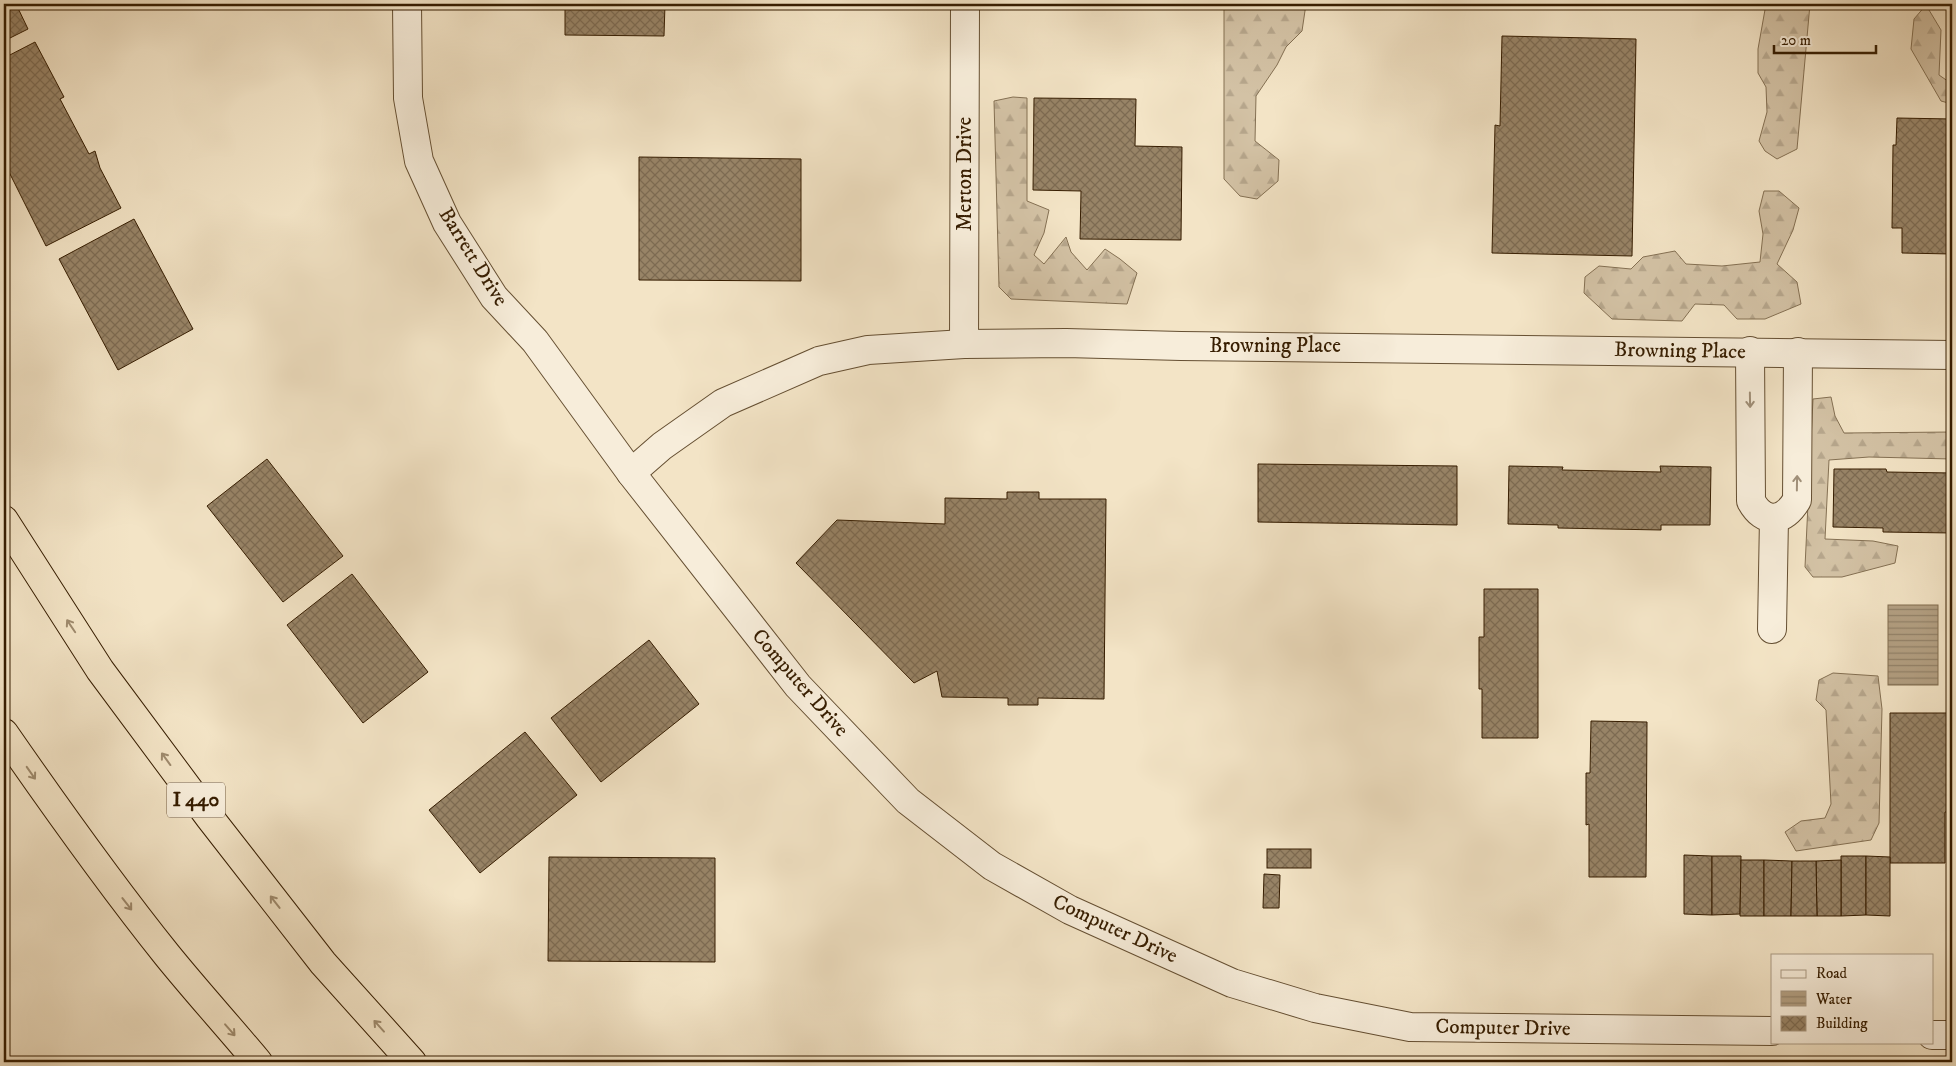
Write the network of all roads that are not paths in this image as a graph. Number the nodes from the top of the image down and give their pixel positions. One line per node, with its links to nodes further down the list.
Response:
1 (407, 4): 7 (street, Barrett Drive)
2 (965, 4): 3 (street, Merton Drive)
3 (964, 344): 4 (street, Browning Place); 7 (street, Browning Place)
4 (1750, 351): 5 (street, Browning Place); 8 (street, one-way to 8)
5 (1798, 352): 6 (street, Browning Place); 8 (street, one-way to 5)
6 (1952, 355)
7 (631, 473): 12 (street, Computer Drive)
8 (1774, 518): 10 (street)
9 (4, 520): 16 (highway, I 440, one-way to 9)
10 (1772, 630)
11 (4, 732): 15 (highway, one-way to 15)
12 (1771, 1031)
13 (1934, 1035): 14 (street)
14 (1952, 1035)
15 (258, 1062)
16 (412, 1062)

